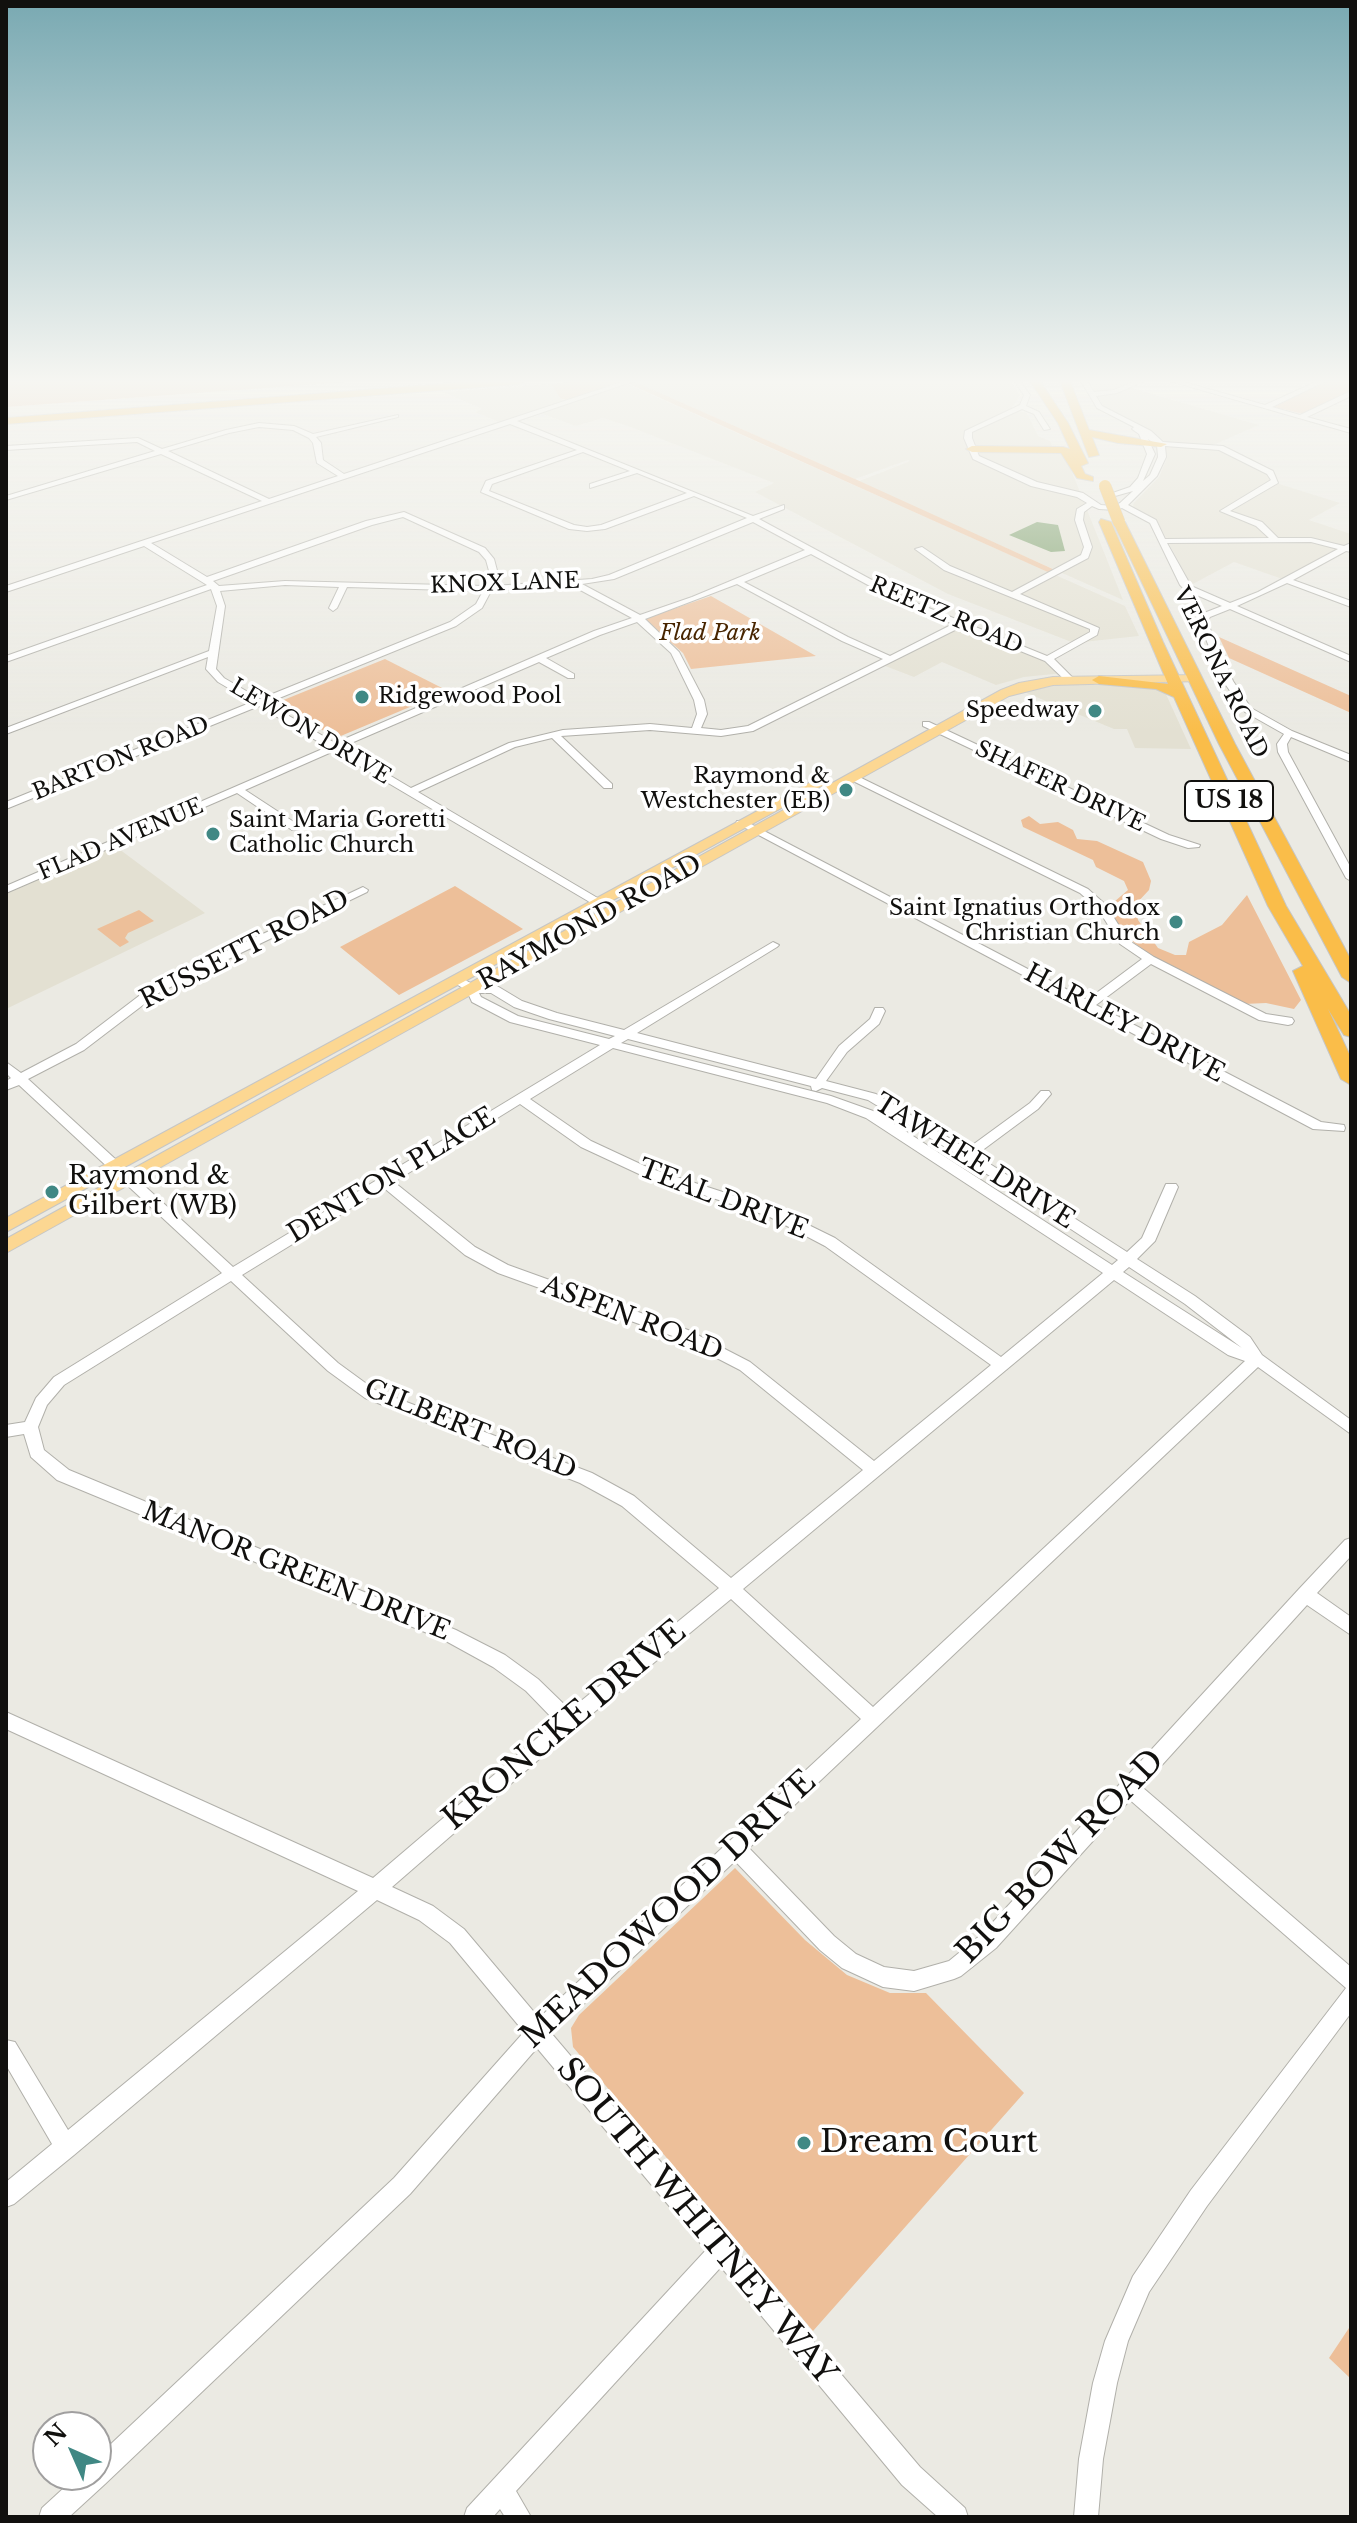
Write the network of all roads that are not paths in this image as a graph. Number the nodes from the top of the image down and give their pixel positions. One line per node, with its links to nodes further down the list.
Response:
1 (262, 499): 12 (street)
2 (279, 499): 12 (street)
3 (513, 499): 4 (street)
4 (677, 499)
5 (708, 499): 17 (street, REETZ ROAD)
6 (1090, 499): 16 (street)
7 (1099, 499): 15 (street)
8 (1100, 499): 18 (highway, VERONA ROAD / US 18, bridge)
9 (1108, 499): 13 (street)
10 (1127, 499): 13 (street)
11 (1245, 499): 19 (street)
12 (269, 502): 21 (street)
13 (1120, 505): 15 (street); 20 (street)
14 (781, 507): 17 (street, KNOX LANE)
15 (1104, 508): 16 (street)
16 (1080, 516): 32 (street)
17 (754, 518): 24 (street, REETZ ROAD); 26 (street, KNOX LANE)
18 (1112, 522): 38 (highway, VERONA ROAD / US 18); 46 (highway, VERONA ROAD / US 18)
19 (1276, 540): 20 (street); 22 (street)
20 (1163, 541): 34 (street)
21 (145, 543): 28 (street); 30 (street)
22 (1349, 548): 25 (street)
23 (919, 549): 32 (street)
24 (811, 551): 27 (street, FLAD AVENUE); 37 (street, REETZ ROAD)
25 (1285, 580): 33 (street); 34 (street)
26 (573, 582): 31 (street, KNOX LANE); 36 (street)
27 (739, 582): 36 (street, FLAD AVENUE); 42 (street)
28 (213, 584): 29 (street, KNOX LANE); 31 (street); 39 (street, LEWON DRIVE); 41 (street)
29 (344, 585): 31 (street, KNOX LANE); 35 (street)
30 (6, 589)
31 (491, 589): 51 (street, BARTON ROAD)
32 (1014, 594): 43 (street)
33 (1351, 604)
34 (1228, 607): 44 (street); 55 (street)
35 (333, 608)
36 (638, 618): 40 (street, FLAD AVENUE); 53 (street)
37 (960, 624): 42 (street); 43 (street, REETZ ROAD)
38 (1156, 642): 45 (highway); 50 (highway, VERONA ROAD / US 18)
39 (212, 653): 51 (street, LEWON DRIVE); 54 (street)
40 (539, 658): 47 (street); 57 (street, FLAD AVENUE)
41 (6, 659)
42 (890, 659): 53 (street)
43 (1048, 659): 48 (street, REETZ ROAD)
44 (1351, 659)
45 (1138, 671): 48 (main road, RAYMOND ROAD); 50 (main road, RAYMOND ROAD)
46 (1193, 675): 50 (main road, RAYMOND ROAD); 75 (highway, VERONA ROAD / US 18)
47 (571, 676)
48 (1067, 677): 49 (main road, RAYMOND ROAD); 52 (main road, RAYMOND ROAD)
49 (1099, 680): 50 (highway)
50 (1176, 682): 72 (highway, VERONA ROAD / US 18)
51 (260, 703): 57 (street, LEWON DRIVE); 63 (street, BARTON ROAD)
52 (932, 727): 59 (main road, RAYMOND ROAD); 64 (main road, RAYMOND ROAD); 67 (street, SHAFER DRIVE)
53 (696, 730): 56 (street)
54 (6, 731)
55 (1289, 733): 58 (street); 68 (street)
56 (554, 735): 60 (street); 62 (street)
57 (335, 747): 61 (street, FLAD AVENUE); 62 (street, LEWON DRIVE)
58 (1351, 759)
59 (853, 777): 66 (main road, RAYMOND ROAD); 74 (street)
60 (608, 786)
61 (237, 789): 65 (street); 69 (street, FLAD AVENUE)
62 (410, 792): 71 (street, LEWON DRIVE)
63 (6, 806)
64 (741, 823): 66 (street, HARLEY DRIVE); 71 (main road, RAYMOND ROAD)
65 (296, 828)
66 (756, 831): 77 (main road, RAYMOND ROAD); 78 (street, HARLEY DRIVE)
67 (1195, 845)
68 (1351, 878)
69 (6, 890)
70 (363, 890): 85 (street, RUSSETT ROAD)
71 (597, 902): 76 (main road, RAYMOND ROAD)
72 (1277, 906): 81 (highway, VERONA ROAD / US 18); 86 (highway)
73 (773, 945): 82 (street, DENTON PLACE)
74 (1150, 959): 78 (street); 80 (street)
75 (1351, 977)
76 (456, 979): 77 (street, TAWHEE DRIVE); 93 (main road, RAYMOND ROAD)
77 (472, 989): 82 (street, TAWHEE DRIVE); 83 (street, TAWHEE DRIVE); 95 (main road, RAYMOND ROAD)
78 (1088, 1005): 91 (street, HARLEY DRIVE)
79 (879, 1011): 88 (street)
80 (1288, 1021)
81 (1351, 1031)
82 (628, 1034): 83 (street, DENTON PLACE); 88 (street, TAWHEE DRIVE)
83 (610, 1045): 88 (street, TAWHEE DRIVE); 90 (street, DENTON PLACE)
84 (6, 1066): 85 (street, GILBERT ROAD)
85 (20, 1079): 87 (street, RUSSETT ROAD); 93 (street, GILBERT ROAD)
86 (1351, 1079)
87 (6, 1086)
88 (815, 1088): 92 (street, TAWHEE DRIVE); 94 (street, TAWHEE DRIVE)
89 (1045, 1094): 92 (street)
90 (520, 1098): 96 (street, DENTON PLACE); 104 (street, TEAL DRIVE)
91 (1339, 1128)
92 (967, 1155): 94 (street); 100 (street, TAWHEE DRIVE)
93 (114, 1166): 95 (street, GILBERT ROAD); 98 (main road, RAYMOND ROAD)
94 (952, 1166): 101 (street, TAWHEE DRIVE)
95 (129, 1180): 99 (main road, RAYMOND ROAD); 102 (street, GILBERT ROAD)
96 (385, 1181): 102 (street, DENTON PLACE); 108 (street, ASPEN ROAD)
97 (1171, 1187): 100 (street, KRONCKE DRIVE)
98 (6, 1226)
99 (6, 1247)
100 (1128, 1259): 101 (street, KRONCKE DRIVE); 103 (street, TAWHEE DRIVE)
101 (1114, 1272): 103 (street, TAWHEE DRIVE); 104 (street, KRONCKE DRIVE)
102 (233, 1273): 105 (street, DENTON PLACE); 110 (street, GILBERT ROAD)
103 (1257, 1359): 106 (street, TAWHEE DRIVE); 113 (street, MEADOWOOD DRIVE)
104 (1001, 1364): 108 (street, KRONCKE DRIVE)
105 (30, 1427): 107 (street); 115 (street, MANOR GREEN DRIVE)
106 (1351, 1428)
107 (6, 1431)
108 (873, 1469): 110 (street, KRONCKE DRIVE)
109 (1351, 1545): 111 (street, BIG BOW ROAD)
110 (730, 1588): 113 (street, GILBERT ROAD); 115 (street, KRONCKE DRIVE)
111 (1305, 1594): 112 (street); 116 (street, BIG BOW ROAD)
112 (1351, 1627)
113 (872, 1718): 117 (street, MEADOWOOD DRIVE)
114 (6, 1720): 118 (street, SOUTH WHITNEY WAY)
115 (569, 1722): 118 (street, KRONCKE DRIVE)
116 (1129, 1787): 117 (street, BIG BOW ROAD); 119 (street)
117 (736, 1848): 121 (street, MEADOWOOD DRIVE)
118 (375, 1889): 121 (street, SOUTH WHITNEY WAY); 123 (street, KRONCKE DRIVE)
119 (1351, 1980)
120 (1351, 1996): 133 (street)
121 (538, 2033): 125 (street, SOUTH WHITNEY WAY); 126 (street, MEADOWOOD DRIVE)
122 (8, 2049): 123 (street)
123 (66, 2147): 124 (street, KRONCKE DRIVE)
124 (6, 2196)
125 (721, 2250): 127 (street); 132 (street, SOUTH WHITNEY WAY)
126 (112, 2460)
127 (501, 2490): 130 (street); 131 (street)
128 (79, 2491): 129 (street, MEADOWOOD DRIVE)
129 (51, 2517)
130 (476, 2517)
131 (519, 2517)
132 (956, 2517)
133 (1086, 2517)

